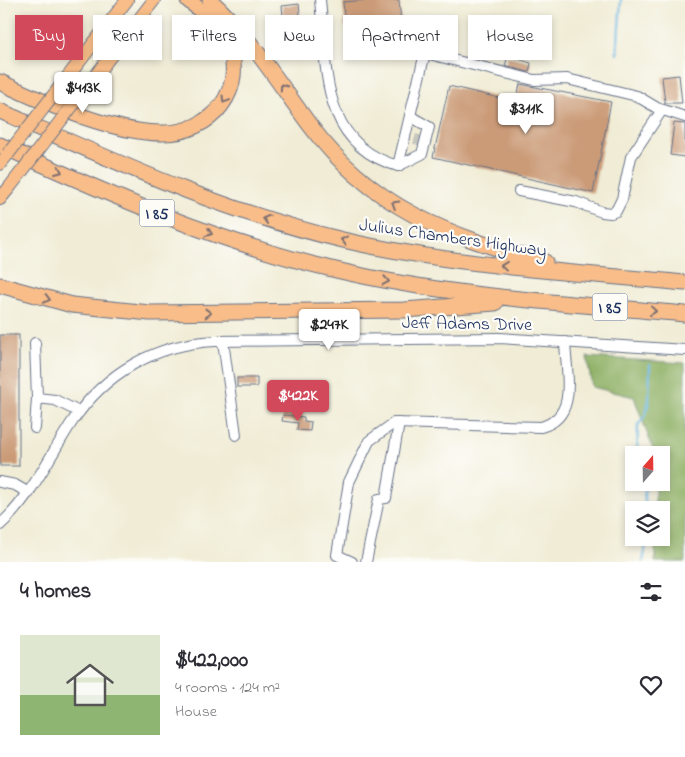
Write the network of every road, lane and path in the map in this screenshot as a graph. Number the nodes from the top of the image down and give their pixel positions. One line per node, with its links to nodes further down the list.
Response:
1 (127, 0): 16 (main road, bridge)
2 (154, 0): 19 (main road, bridge)
3 (188, 0): 6 (highway, one-way to 6)
4 (210, 0): 20 (highway, one-way to 4)
5 (320, 0): 17 (street)
6 (0, 82)
7 (0, 105): 12 (highway)
8 (662, 110): 10 (street); 11 (street); 18 (street)
9 (0, 111): 12 (highway, Julius Chambers Highway / I 85)
10 (410, 116): 15 (street); 17 (street)
11 (685, 116)
12 (34, 126): 20 (highway, Julius Chambers Highway / I 85, one-way to 12)
13 (418, 145): 15 (street)
14 (5, 148): 23 (highway, I 85, one-way to 23)
15 (412, 159): 17 (street)
16 (0, 164)
17 (398, 166)
18 (519, 191)
19 (0, 199)
20 (588, 274): 21 (highway, Julius Chambers Highway / I 85)
21 (685, 283)
22 (0, 285): 23 (highway, one-way to 23)
23 (535, 300): 24 (highway, I 85, one-way to 24)
24 (685, 314)
25 (223, 341): 27 (street, Jeff Adams Drive); 30 (street, Jeff Adams Drive); 33 (street)
26 (35, 342): 29 (street)
27 (565, 342): 28 (street, Jeff Adams Drive); 31 (street)
28 (685, 350)
29 (36, 398): 30 (street); 32 (street)
30 (79, 412): 35 (street, Jeff Adams Drive)
31 (399, 423): 37 (street); 38 (street)
32 (35, 428)
33 (236, 435)
34 (0, 482): 35 (street)
35 (29, 492): 36 (street, Jeff Adams Drive)
36 (0, 525)
37 (352, 562)
38 (366, 562)

